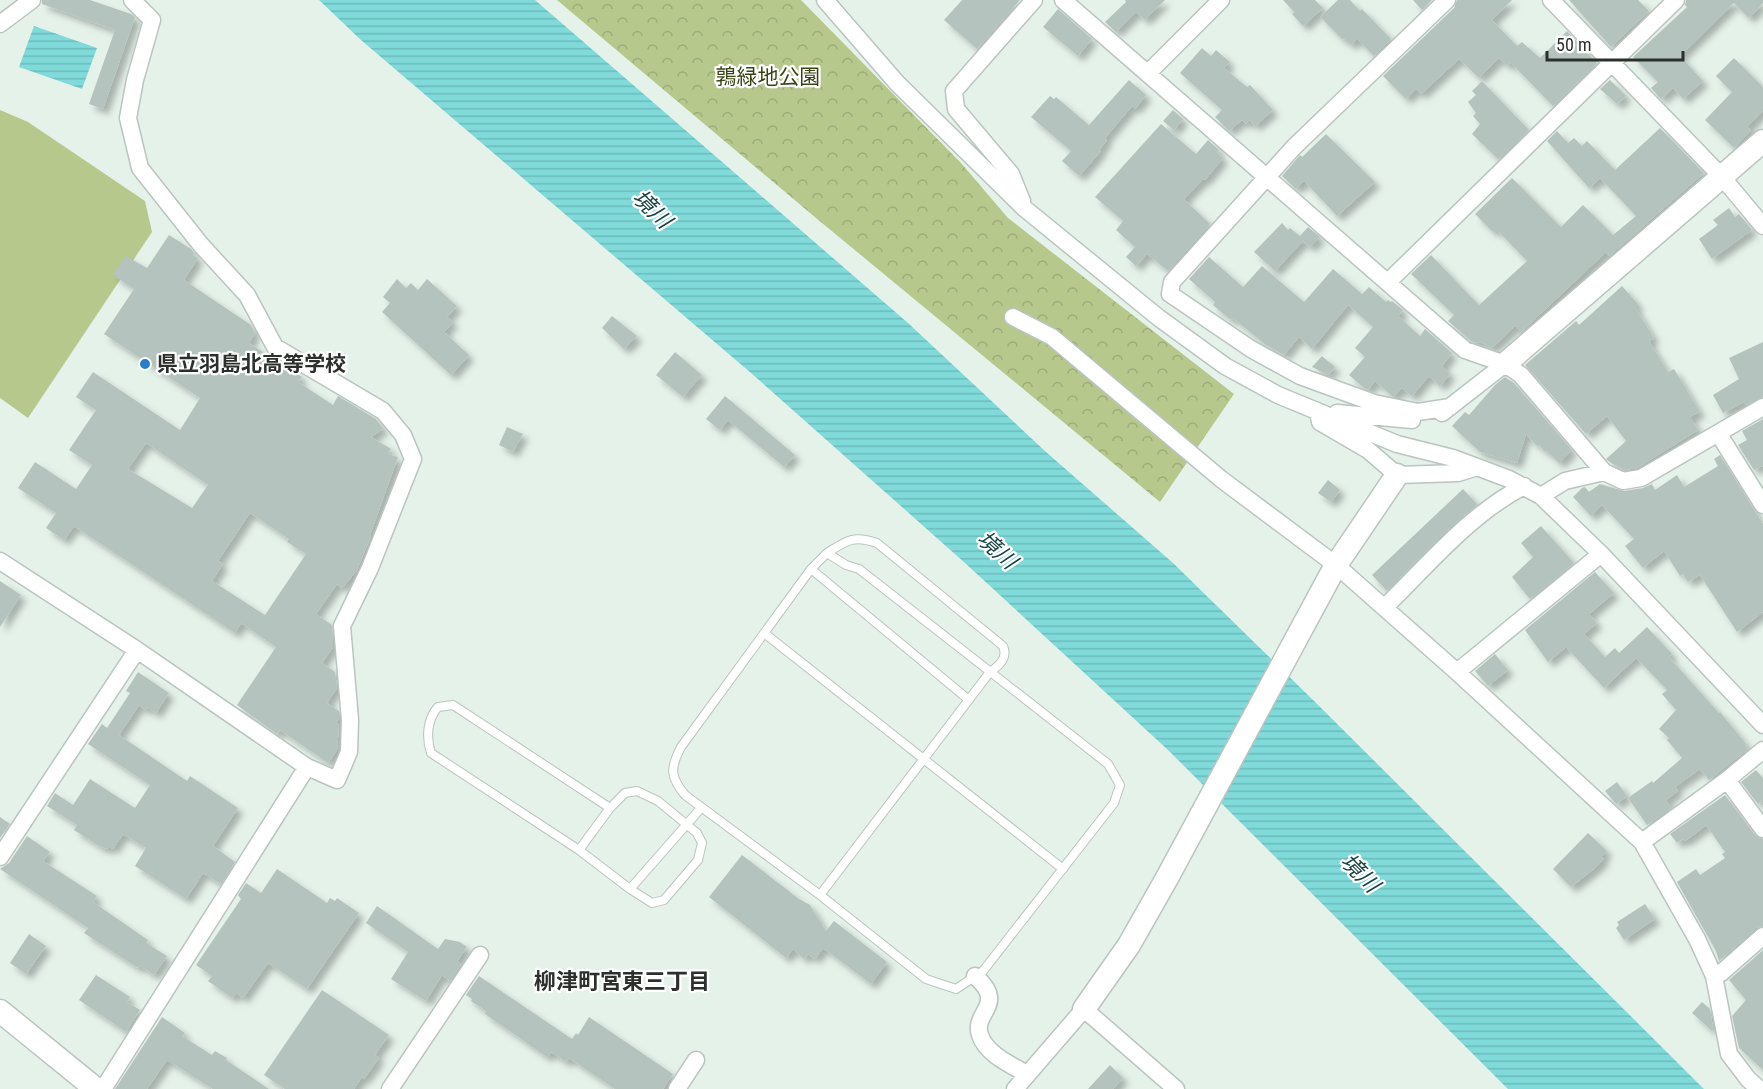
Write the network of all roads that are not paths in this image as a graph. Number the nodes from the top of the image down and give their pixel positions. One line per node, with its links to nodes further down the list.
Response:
1 (32, 0): 10 (street)
2 (132, 0): 45 (street)
3 (825, 0): 16 (street)
4 (1034, 0): 16 (street)
5 (1063, 0): 12 (street)
6 (1221, 0): 12 (street)
7 (1447, 0): 14 (street)
8 (1551, 0): 11 (street)
9 (1676, 0): 11 (street)
10 (0, 24)
11 (1612, 63): 15 (street); 18 (street)
12 (1148, 73): 14 (street)
13 (1763, 141): 15 (street)
14 (1267, 177): 18 (street); 21 (street)
15 (1722, 177): 17 (street); 20 (street)
16 (1024, 208): 23 (street)
17 (1763, 226)
18 (1388, 282): 20 (street)
19 (1013, 317): 34 (street)
20 (1505, 364): 21 (street); 26 (street)
21 (1450, 407): 23 (street)
22 (1763, 407): 24 (street)
23 (1318, 411): 25 (street); 27 (street)
24 (1718, 433): 26 (street); 30 (street)
25 (1477, 467): 27 (street); 28 (street)
26 (1604, 472): 29 (street)
27 (1396, 475): 34 (street)
28 (1524, 486): 29 (street); 36 (street)
29 (1541, 496): 32 (street)
30 (1763, 505)
31 (828, 553): 35 (lane); 39 (lane); 39 (lane)
32 (1601, 554): 40 (street); 42 (street)
33 (0, 561): 38 (street)
34 (1335, 565): 36 (street); 61 (street)
35 (811, 569): 37 (lane); 41 (lane)
36 (1385, 608): 40 (street)
37 (764, 633): 44 (lane); 47 (lane)
38 (137, 650): 45 (street); 53 (street)
39 (990, 672): 41 (lane); 54 (lane)
40 (1457, 672): 51 (street)
41 (969, 700): 44 (lane)
42 (1763, 725)
43 (1763, 750): 46 (street)
44 (924, 761): 54 (lane); 56 (lane)
45 (308, 767): 66 (street)
46 (1727, 780): 50 (street); 51 (street)
47 (701, 807): 49 (lane); 56 (lane)
48 (610, 808): 49 (lane); 52 (lane); 52 (lane)
49 (685, 823): 55 (lane); 55 (lane)
50 (1763, 829)
51 (1642, 842): 60 (street)
52 (579, 850): 55 (lane)
53 (0, 857)
54 (1063, 870): 59 (lane)
55 (630, 888)
56 (820, 895): 59 (lane)
57 (1763, 936): 60 (street)
58 (480, 955): 67 (street)
59 (975, 976): 64 (street)
60 (1714, 976): 71 (street)
61 (1084, 1009): 64 (street); 70 (street)
62 (0, 1011): 65 (street)
63 (696, 1059): 68 (street)
64 (1027, 1074): 69 (street)
65 (96, 1089)
66 (103, 1089)
67 (390, 1089)
68 (677, 1089)
69 (1015, 1089)
70 (1176, 1089)
71 (1759, 1089)

